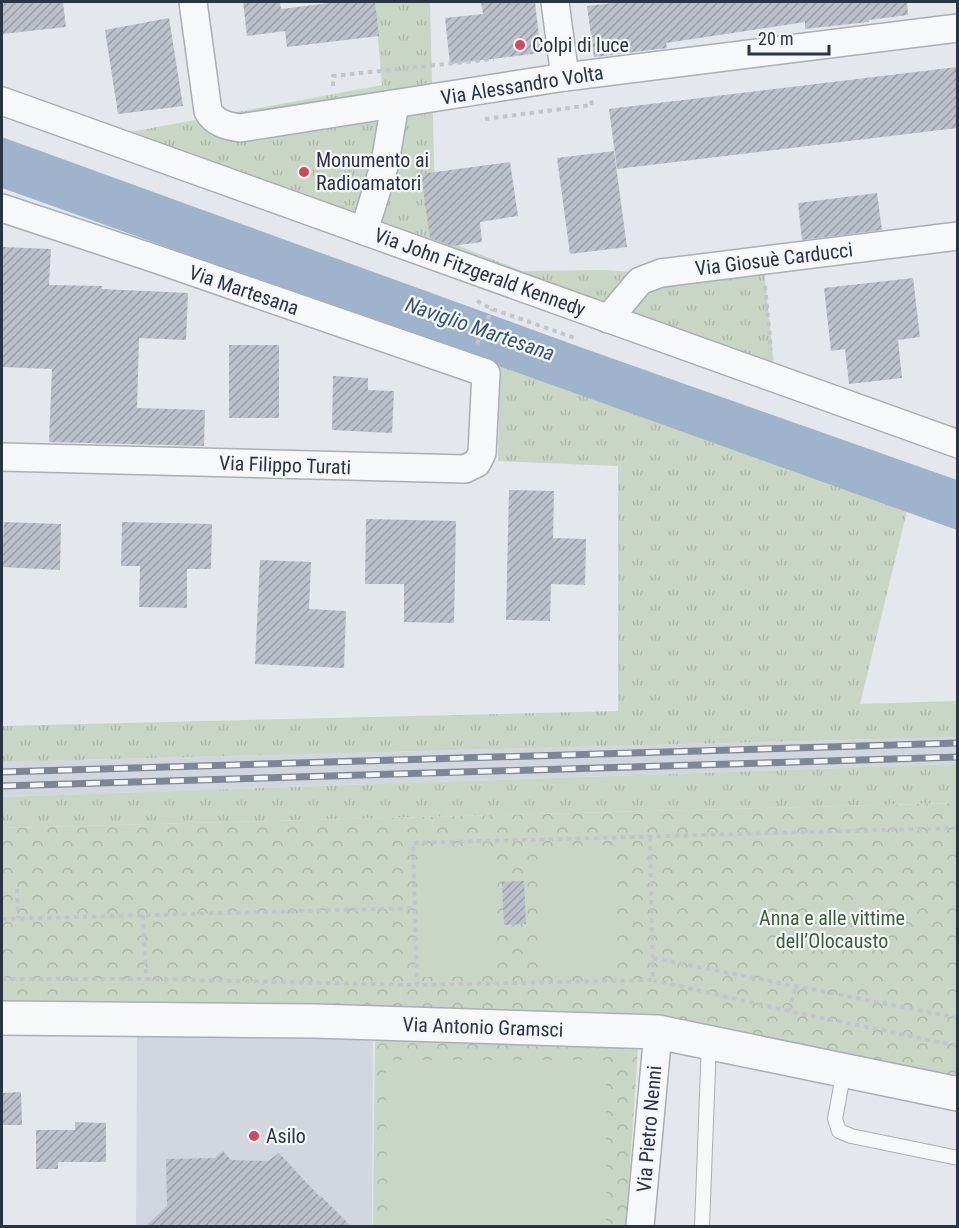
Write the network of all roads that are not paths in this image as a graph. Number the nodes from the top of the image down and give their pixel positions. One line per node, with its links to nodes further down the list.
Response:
1 (194, 2): 6 (street, Via Alessandro Volta)
2 (555, 2): 4 (street)
3 (957, 28): 4 (street, Via Alessandro Volta)
4 (565, 77): 6 (street, Via Alessandro Volta)
5 (2, 101): 8 (street, Via John Fitzgerald Kennedy)
6 (394, 104): 8 (street)
7 (2, 208): 11 (street, Via Martesana)
8 (364, 231): 10 (street, Via John Fitzgerald Kennedy)
9 (957, 236): 10 (street, Via Giosuè Carducci)
10 (608, 319): 12 (street, Via John Fitzgerald Kennedy)
11 (480, 362): 13 (street, Via Filippo Turati)
12 (957, 444)
13 (2, 457)
14 (2, 1018): 15 (street, Via Antonio Gramsci)
15 (658, 1032): 16 (street, Via Antonio Gramsci); 20 (street, Via Pietro Nenni)
16 (709, 1042): 17 (street, Via Antonio Gramsci); 21 (lane)
17 (844, 1070): 18 (street, Via Antonio Gramsci); 19 (lane)
18 (957, 1094)
19 (957, 1158)
20 (640, 1227)
21 (702, 1227)

